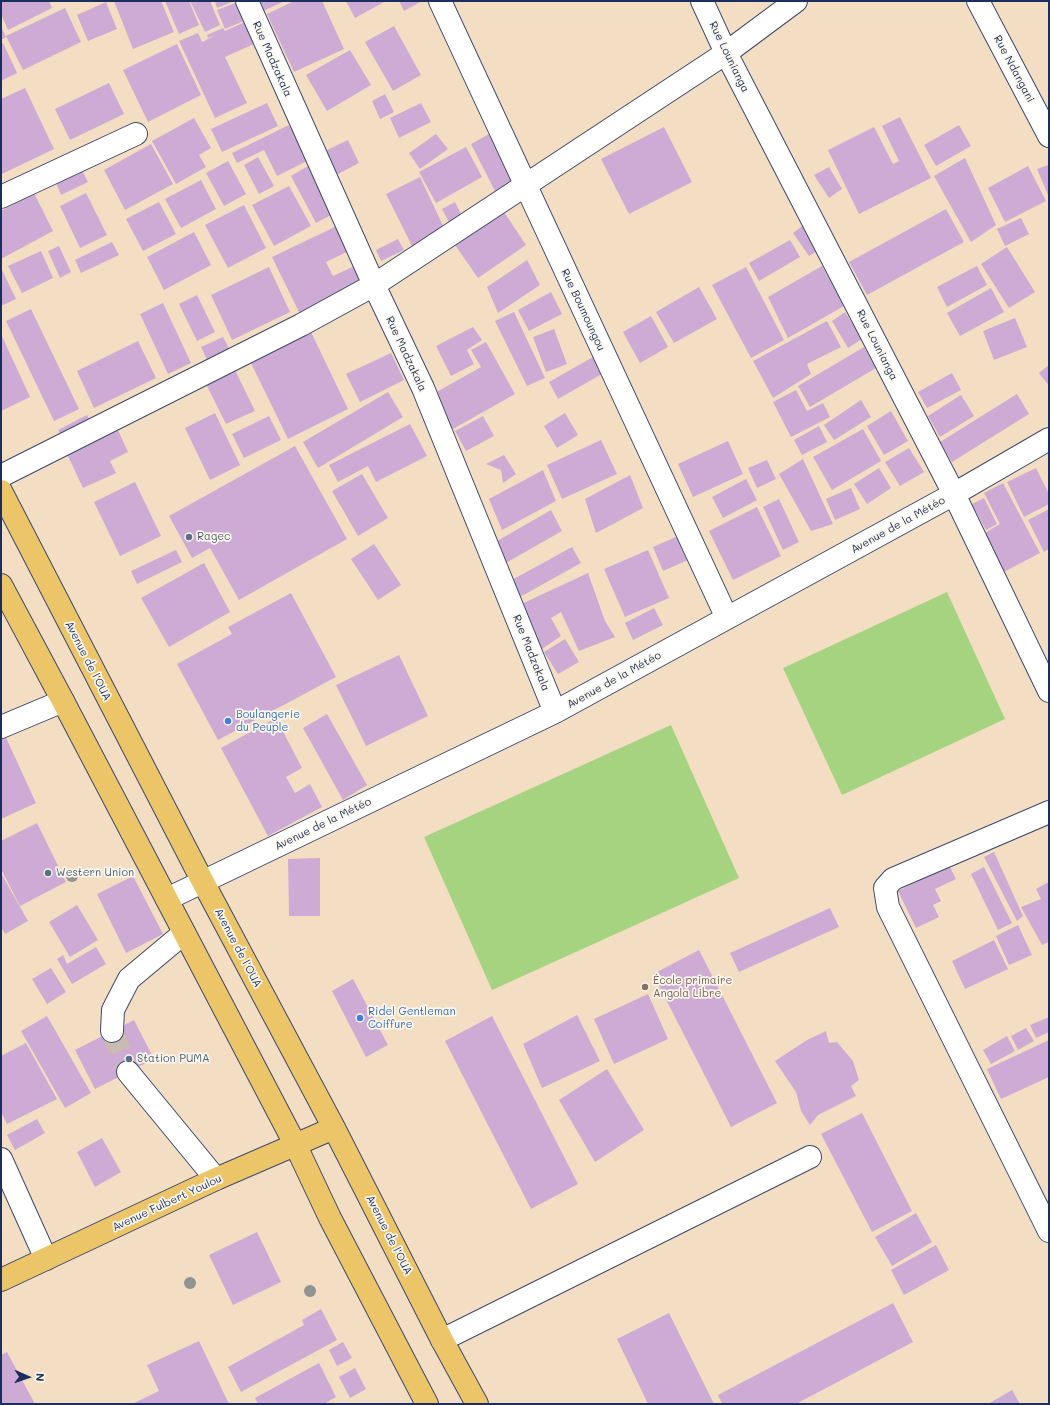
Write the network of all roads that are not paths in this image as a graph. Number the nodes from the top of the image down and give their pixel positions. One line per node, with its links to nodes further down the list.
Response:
1 (247, 1): 11 (street, Rue Madzakala)
2 (440, 1): 9 (street, Rue Boumoungou)
3 (702, 1): 6 (street, Rue Lounianga)
4 (796, 1): 6 (street)
5 (978, 1): 8 (street, Rue Ndangani)
6 (726, 53): 9 (street); 15 (street, Rue Lounianga)
7 (136, 134): 10 (street)
8 (1049, 136)
9 (524, 186): 11 (street); 17 (street, Rue Boumoungou)
10 (1, 197)
11 (374, 285): 13 (street); 20 (street, Rue Madzakala)
12 (1049, 439): 15 (street, Avenue de la Météo)
13 (1, 476)
14 (1, 491): 23 (main road, Avenue de l'OUA)
15 (954, 494): 17 (street, Avenue de la Météo); 18 (street, Rue Lounianga)
16 (1, 585): 19 (main road)
17 (727, 618): 20 (street, Avenue de la Météo)
18 (1049, 691)
19 (64, 701): 21 (street); 24 (main road)
20 (555, 712): 23 (street, Avenue de la Météo)
21 (1, 727)
22 (1049, 812): 33 (street)
23 (203, 882): 24 (street, Avenue de la Météo); 28 (main road, Avenue de l'OUA)
24 (167, 899): 25 (main road)
25 (184, 933): 26 (street); 29 (main road)
26 (112, 1031)
27 (128, 1072): 32 (street)
28 (334, 1128): 29 (main road, Avenue Fulbert Youlou); 37 (main road, Avenue de l'OUA)
29 (296, 1146): 32 (main road, Avenue Fulbert Youlou); 38 (main road)
30 (810, 1157): 37 (street)
31 (1, 1159): 35 (street)
32 (216, 1179): 35 (main road, Avenue Fulbert Youlou)
33 (1041, 1198): 34 (street)
34 (1049, 1231)
35 (46, 1259): 36 (main road, Avenue Fulbert Youlou)
36 (1, 1280)
37 (442, 1340): 39 (main road, Avenue de l'OUA)
38 (427, 1404)
39 (478, 1404)

